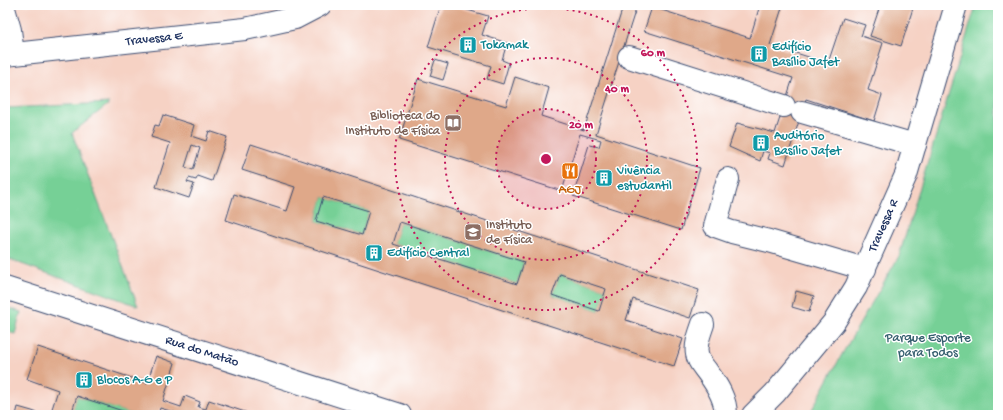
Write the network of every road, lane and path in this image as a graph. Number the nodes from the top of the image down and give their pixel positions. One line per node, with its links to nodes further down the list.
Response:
1 (320, 5): 4 (street, Travessa E)
2 (956, 5): 7 (street, Travessa R)
3 (5, 12): 5 (street, Travessa E)
4 (297, 12): 5 (street, Travessa E)
5 (9, 54)
6 (629, 57): 7 (street)
7 (915, 145): 9 (street, Travessa R)
8 (728, 180): 9 (street)
9 (865, 268): 14 (street, Travessa R)
10 (5, 288): 12 (street, Rua do Matão)
11 (703, 324): 13 (street)
12 (400, 415)
13 (726, 415)
14 (753, 415)

